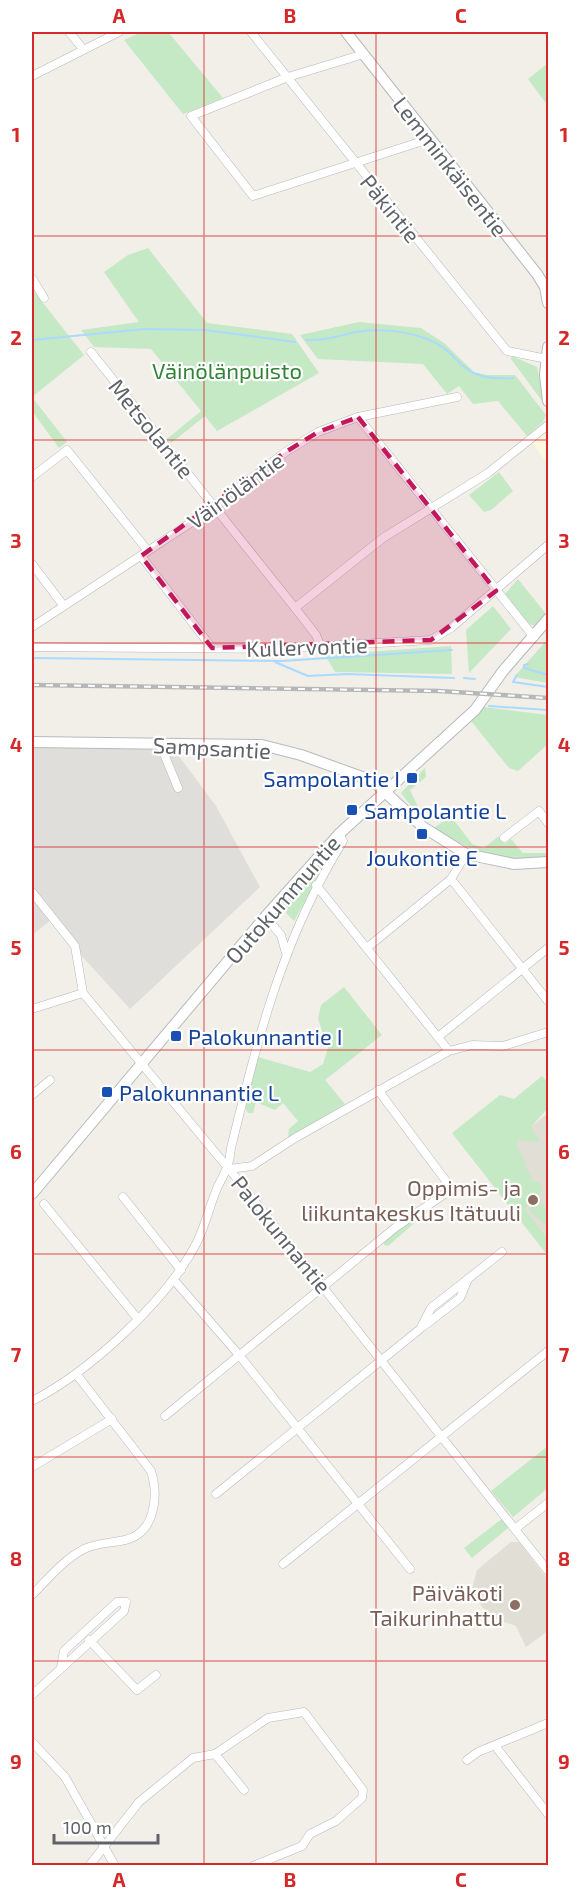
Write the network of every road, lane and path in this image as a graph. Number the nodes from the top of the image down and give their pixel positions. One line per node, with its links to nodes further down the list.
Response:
1 (69, 32): 5 (street)
2 (119, 32): 5 (street)
3 (251, 32): 8 (street, Päkintie)
4 (346, 32): 6 (street, Lemminkäisentie)
5 (83, 49): 7 (street)
6 (364, 54): 8 (street); 9 (street, Lemminkäisentie)
7 (32, 76)
8 (288, 77): 10 (street, Päkintie); 10 (street)
9 (429, 139): 10 (street); 13 (street, Lemminkäisentie)
10 (356, 164): 16 (street, Päkintie)
11 (32, 278): 12 (street)
12 (44, 298)
13 (549, 303)
14 (549, 347): 16 (street)
15 (91, 352): 22 (street, Metsolantie)
16 (547, 359): 18 (street)
17 (457, 397): 19 (street, Väinöläntie)
18 (549, 401)
19 (358, 417): 22 (street, Väinöläntie); 23 (street)
20 (549, 425): 23 (street)
21 (32, 477): 25 (street)
22 (215, 507): 25 (street, Väinöläntie); 29 (street, Metsolantie)
23 (430, 509): 27 (street); 29 (street)
24 (549, 545): 27 (street, Kullervontie)
25 (144, 554): 28 (street, Väinöläntie); 35 (street)
26 (32, 564): 28 (street)
27 (496, 591): 32 (street); 34 (street, Kullervontie)
28 (63, 605): 31 (street, Väinöläntie)
29 (295, 608): 34 (street, Metsolantie)
30 (549, 619): 32 (street, Outokummuntie)
31 (32, 627)
32 (534, 636): 39 (street, Outokummuntie)
33 (32, 647): 35 (street, Kullervontie)
34 (321, 647): 35 (street, Kullervontie)
35 (212, 648)
36 (32, 742): 37 (street, Sampsantie)
37 (160, 744): 38 (street); 39 (street, Sampsantie)
38 (178, 788)
39 (385, 791): 41 (street, Outokummuntie); 43 (street, Sampsantie)
40 (549, 823): 42 (street)
41 (339, 834): 46 (street); 48 (street, Outokummuntie)
42 (504, 838)
43 (466, 854): 44 (street); 45 (street)
44 (549, 862)
45 (451, 879): 49 (street); 52 (street)
46 (316, 885): 49 (street); 51 (street)
47 (32, 892): 53 (street, Palokunnantie)
48 (265, 917): 51 (street); 59 (street, Outokummuntie)
49 (368, 947): 57 (street)
50 (549, 948): 52 (street)
51 (286, 953): 63 (street)
52 (523, 968): 54 (street); 57 (street)
53 (83, 993): 55 (street); 59 (street, Palokunnantie)
54 (549, 1001)
55 (32, 1009)
56 (549, 1032): 58 (street)
57 (438, 1036): 58 (street)
58 (449, 1051): 61 (street)
59 (140, 1064): 63 (street, Palokunnantie); 64 (street, Outokummuntie)
60 (50, 1080): 62 (street)
61 (378, 1090): 63 (street); 70 (street)
62 (32, 1095)
63 (229, 1169): 68 (street); 70 (street, Palokunnantie)
64 (33, 1189)
65 (123, 1197): 68 (street)
66 (44, 1204): 71 (street)
67 (502, 1252): 74 (street)
68 (181, 1270): 69 (street)
69 (174, 1280): 71 (street); 73 (street)
70 (323, 1286): 73 (street); 74 (street, Palokunnantie)
71 (137, 1318): 75 (street)
72 (549, 1351): 80 (street)
73 (239, 1355): 77 (street); 79 (street)
74 (381, 1358): 79 (street); 80 (street, Palokunnantie)
75 (77, 1375): 76 (street); 78 (street)
76 (32, 1401)
77 (165, 1416)
78 (112, 1419): 81 (street); 89 (street)
79 (296, 1427): 82 (street); 83 (street)
80 (442, 1434): 83 (street); 85 (street, Palokunnantie)
81 (32, 1467)
82 (216, 1494)
83 (358, 1503): 86 (street); 87 (street)
84 (549, 1503): 85 (street)
85 (515, 1529): 88 (street, Palokunnantie)
86 (283, 1564)
87 (410, 1569)
88 (549, 1571)
89 (32, 1595)
90 (83, 1634): 91 (street); 91 (street); 92 (street)
91 (90, 1642): 92 (street); 93 (street)
92 (61, 1668): 94 (street)
93 (156, 1675)
94 (32, 1695)
95 (549, 1723): 97 (street)
96 (32, 1742): 102 (street)
97 (496, 1747): 99 (street); 101 (street)
98 (215, 1754): 100 (street); 102 (street); 105 (street)
99 (467, 1760)
100 (244, 1790)
101 (549, 1814)
102 (104, 1844): 103 (street); 104 (street)
103 (89, 1866)
104 (115, 1866)
105 (253, 1866)

